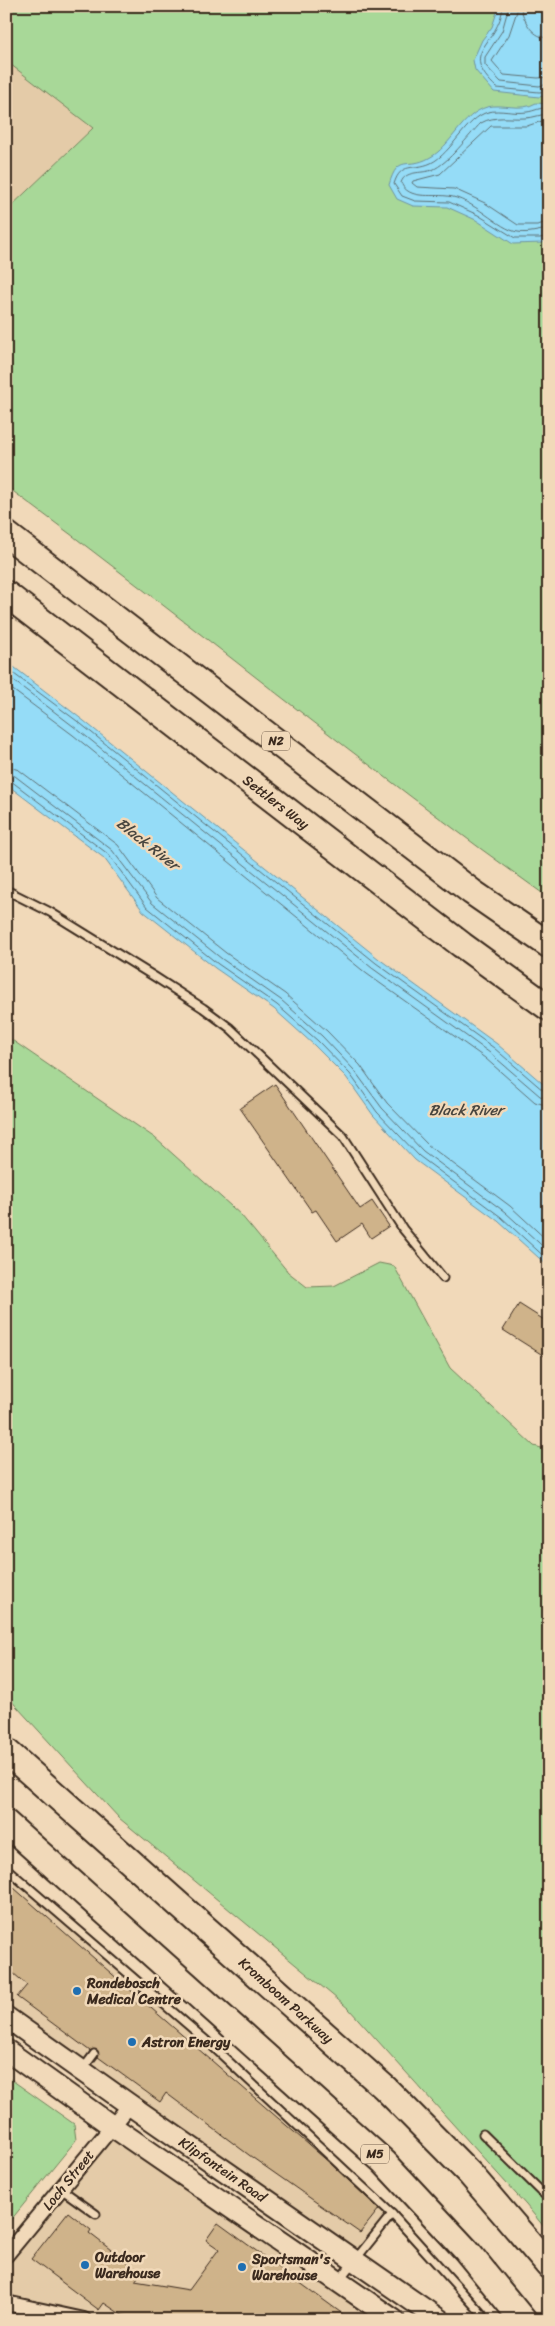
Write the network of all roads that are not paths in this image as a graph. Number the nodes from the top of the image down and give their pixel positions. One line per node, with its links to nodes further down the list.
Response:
1 (6, 534): 4 (highway, N2)
2 (6, 594): 5 (highway, Settlers Way)
3 (6, 890): 6 (lane)
4 (549, 945)
5 (549, 1008)
6 (443, 1278)
7 (6, 1750): 25 (highway, Kromboom Parkway)
8 (6, 1823): 32 (highway, M5)
9 (6, 1868): 10 (lane)
10 (147, 1990): 11 (lane); 22 (lane)
11 (140, 1999)
12 (6, 2017): 15 (main road, Klipfontein Road)
13 (6, 2050): 17 (main road, Klipfontein Road)
14 (94, 2054): 15 (lane)
15 (82, 2070): 16 (main road, Klipfontein Road)
16 (130, 2105): 17 (street, Loch Street); 24 (main road, Klipfontein Road)
17 (112, 2126): 19 (street, Loch Street); 26 (main road, Klipfontein Road)
18 (483, 2134): 20 (lane)
19 (61, 2189): 21 (lane); 23 (street, Loch Street)
20 (549, 2199)
21 (96, 2214)
22 (392, 2214): 24 (lane); 28 (lane)
23 (6, 2255)
24 (354, 2261): 26 (lane); 31 (main road, Klipfontein Road)
25 (549, 2266)
26 (338, 2281): 30 (main road, Klipfontein Road)
27 (6, 2303): 29 (street)
28 (482, 2314)
29 (84, 2320)
30 (394, 2320)
31 (440, 2320)
32 (523, 2320)

